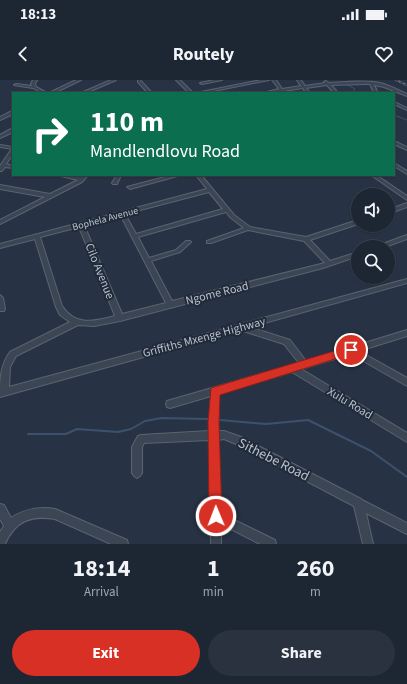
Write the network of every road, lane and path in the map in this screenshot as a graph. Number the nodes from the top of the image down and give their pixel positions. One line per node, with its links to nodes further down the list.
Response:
1 (35, 80): 17 (street)
2 (79, 80): 22 (street)
3 (114, 80): 19 (street)
4 (138, 80): 5 (street); 25 (street)
5 (145, 80)
6 (178, 80): 26 (street)
7 (220, 80): 13 (street)
8 (267, 80): 12 (street)
9 (274, 80): 20 (street)
10 (299, 80): 18 (street)
11 (324, 80): 15 (street)
12 (250, 81): 27 (street)
13 (202, 83)
14 (370, 83): 15 (street); 31 (street); 32 (street)
15 (328, 84): 18 (street); 30 (street)
16 (16, 85): 17 (street)
17 (34, 86): 21 (street)
18 (303, 86): 20 (street); 29 (street)
19 (88, 90): 23 (street); 24 (street)
20 (281, 90): 28 (street)
21 (43, 92)
22 (53, 92)
23 (85, 92)
24 (94, 92)
25 (149, 92)
26 (190, 92)
27 (202, 92)
28 (270, 92)
29 (307, 92)
30 (335, 92)
31 (375, 92)
32 (407, 95)
33 (395, 103): 34 (street)
34 (407, 109)
35 (12, 112): 36 (street)
36 (0, 118)
37 (12, 131): 38 (street)
38 (0, 137)
39 (395, 143): 42 (street)
40 (0, 146): 41 (street)
41 (12, 148)
42 (407, 150)
43 (12, 153): 44 (street)
44 (4, 165): 46 (street); 47 (street)
45 (395, 165): 48 (street)
46 (12, 167)
47 (0, 170)
48 (407, 173)
49 (72, 176): 54 (street)
50 (118, 176): 55 (street)
51 (175, 176): 57 (street)
52 (199, 176): 58 (street)
53 (374, 176): 60 (street)
54 (84, 177): 59 (street)
55 (115, 183)
56 (0, 187): 59 (street)
57 (130, 187)
58 (210, 190): 63 (street); 64 (street, Bophela Avenue)
59 (50, 196): 65 (street)
60 (407, 198)
61 (407, 205): 62 (street)
62 (395, 209)
63 (226, 210): 68 (street); 70 (street)
64 (122, 213): 66 (street, Bophela Avenue); 70 (street)
65 (0, 222)
66 (81, 224): 69 (street, Bophela Avenue); 84 (street, Cilo Avenue)
67 (351, 224): 72 (street)
68 (248, 228): 72 (street); 75 (street)
69 (37, 236): 76 (street, Bophela Avenue); 85 (street)
70 (135, 236): 78 (street)
71 (407, 237): 73 (street)
72 (306, 239): 79 (street)
73 (395, 241)
74 (188, 242): 78 (street)
75 (209, 242)
76 (0, 246)
77 (351, 256): 79 (street, Ngome Road)
78 (148, 260): 82 (street)
79 (329, 264): 82 (street, Ngome Road)
80 (407, 281): 86 (street, Griffiths Mxenge Highway)
81 (0, 298): 83 (street)
82 (170, 304): 84 (street, Ngome Road)
83 (2, 309)
84 (120, 318): 85 (street, Ngome Road)
85 (75, 323): 93 (street, Ngome Road)
86 (240, 327): 89 (street); 93 (street, Griffiths Mxenge Highway)
87 (407, 333): 88 (street)
88 (351, 350): 89 (street); 91 (street)
89 (305, 365): 90 (street)
90 (293, 368): 92 (street); 96 (street, Xulu Road)
91 (407, 382)
92 (215, 392): 94 (street); 95 (street)
93 (2, 393)
94 (170, 404)
95 (214, 436): 97 (street, Sithebe Road); 98 (street, Sithebe Road); 100 (street)
96 (407, 438)
97 (137, 473)
98 (358, 502): 102 (street, Sithebe Road); 107 (street)
99 (0, 509): 101 (street)
100 (216, 516): 105 (street); 106 (street)
101 (10, 527): 103 (street); 104 (street)
102 (407, 529)
103 (0, 544)
104 (123, 544)
105 (216, 544)
106 (270, 544)
107 (368, 544)

